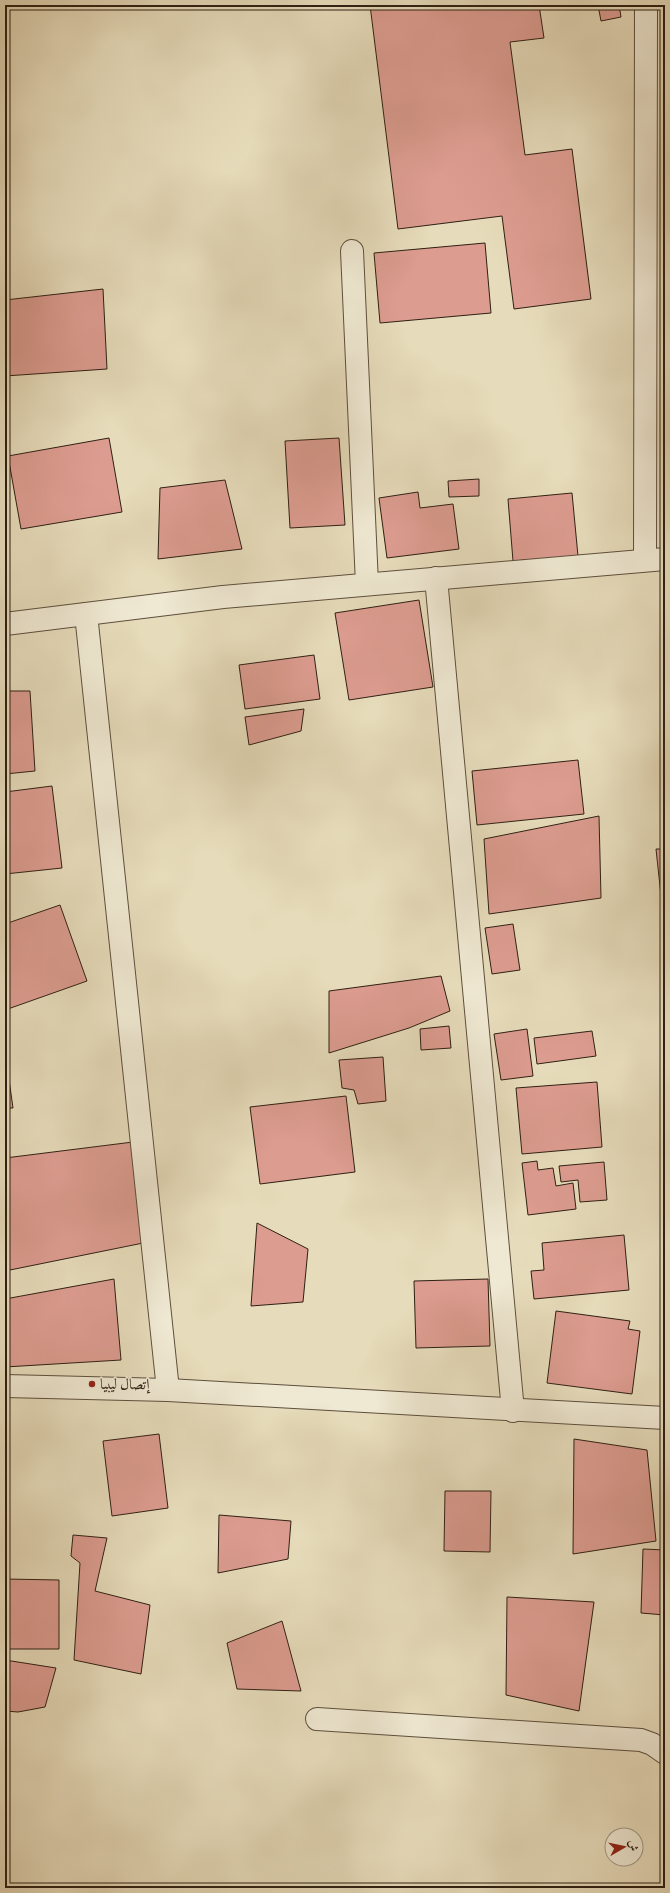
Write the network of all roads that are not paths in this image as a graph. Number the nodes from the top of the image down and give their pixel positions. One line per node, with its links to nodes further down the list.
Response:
1 (646, 5): 3 (street)
2 (352, 251): 5 (street)
3 (655, 560): 4 (street)
4 (436, 578): 5 (street); 10 (street)
5 (367, 584): 6 (street)
6 (86, 614): 7 (street); 9 (street)
7 (5, 624)
8 (5, 1386): 9 (street)
9 (168, 1390): 10 (street)
10 (512, 1411): 11 (street)
11 (665, 1418)
12 (317, 1719): 13 (street)
13 (665, 1753)

